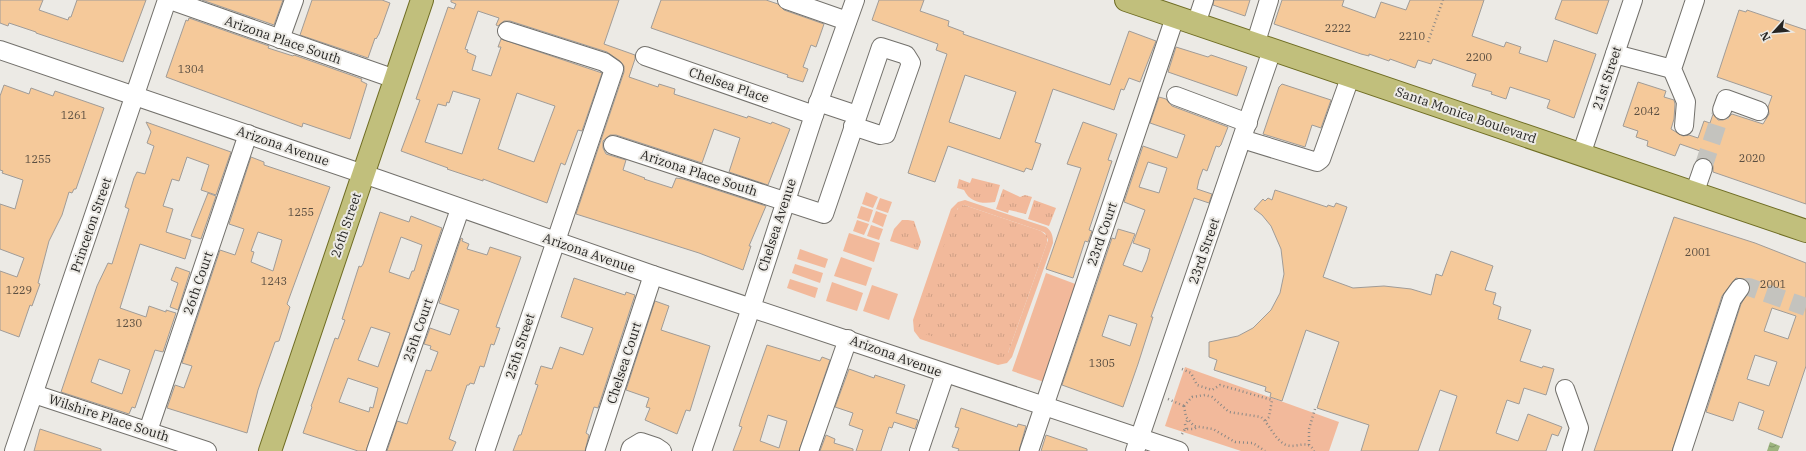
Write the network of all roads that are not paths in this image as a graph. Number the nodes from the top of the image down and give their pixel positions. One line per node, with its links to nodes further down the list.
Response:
1 (169, 0): 16 (street, Arizona Place South); 24 (street, Princeton Street)
2 (294, 0): 16 (street)
3 (422, 0): 23 (main road, 26th Street)
4 (787, 0): 11 (street)
5 (855, 0): 13 (street, Chelsea Avenue)
6 (1204, 0): 14 (street)
7 (1269, 0): 17 (street, 23rd Street)
8 (1633, 0): 19 (street, 21st Street)
9 (1695, 0): 21 (street)
10 (1137, 2): 12 (main road, Santa Monica Boulevard)
11 (824, 6): 13 (street)
12 (1175, 17): 14 (main road, Santa Monica Boulevard); 49 (street, 23rd Court)
13 (847, 21): 26 (street, Chelsea Avenue)
14 (1196, 24): 17 (main road, Santa Monica Boulevard)
15 (507, 31): 41 (street, 25th Street)
16 (280, 39): 23 (street, Arizona Place South)
17 (1264, 48): 22 (main road, Santa Monica Boulevard); 31 (street, 23rd Street)
18 (0, 50): 24 (street, Arizona Avenue)
19 (1615, 54): 21 (street); 34 (street, 21st Street)
20 (645, 56): 26 (street, Chelsea Place)
21 (1672, 69): 30 (street)
22 (1351, 75): 31 (street); 34 (main road, Santa Monica Boulevard)
23 (395, 79): 36 (main road, 26th Street)
24 (135, 96): 32 (street, Arizona Avenue); 48 (street, Princeton Street)
25 (1176, 96): 31 (street)
26 (816, 108): 29 (street, Chelsea Place); 38 (street, Chelsea Avenue)
27 (1722, 110): 28 (street)
28 (1759, 111)
29 (855, 121): 38 (street, Arizona Place South)
30 (1684, 126)
31 (1245, 131): 52 (street, 23rd Street)
32 (248, 134): 36 (street, Arizona Avenue); 50 (street, 26th Court)
33 (613, 145): 38 (street, Arizona Place South)
34 (1581, 156): 37 (main road, Santa Monica Boulevard)
35 (1703, 168): 37 (street)
36 (364, 174): 39 (street, Arizona Avenue); 55 (main road, 26th Street)
37 (1694, 194): 40 (main road, Santa Monica Boulevard)
38 (784, 202): 44 (street, Chelsea Avenue)
39 (460, 209): 41 (street, Arizona Avenue); 56 (street, 25th Court)
40 (1806, 231)
41 (555, 241): 42 (street, Arizona Avenue); 57 (street, 25th Street)
42 (653, 275): 44 (street, Arizona Avenue); 58 (street, Chelsea Court)
43 (1740, 288): 66 (street)
44 (752, 308): 45 (street, Arizona Avenue); 61 (street, Chelsea Avenue)
45 (848, 339): 46 (street, Arizona Avenue); 62 (street)
46 (945, 374): 49 (street, Arizona Avenue); 63 (street)
47 (1565, 388): 65 (street)
48 (34, 394): 50 (street, Wilshire Place South); 53 (street, Princeton Street)
49 (1044, 406): 52 (street, Arizona Avenue); 64 (street, 23rd Court)
50 (148, 431): 54 (street, Wilshire Place South)
51 (1180, 443): 52 (street, Arizona Avenue)
52 (1137, 444)
53 (14, 451)
54 (207, 451)
55 (270, 451)
56 (376, 451)
57 (485, 451)
58 (595, 451)
59 (630, 451): 60 (street)
60 (662, 451)
61 (702, 451)
62 (809, 451)
63 (919, 451)
64 (1029, 451)
65 (1572, 451)
66 (1682, 451)

